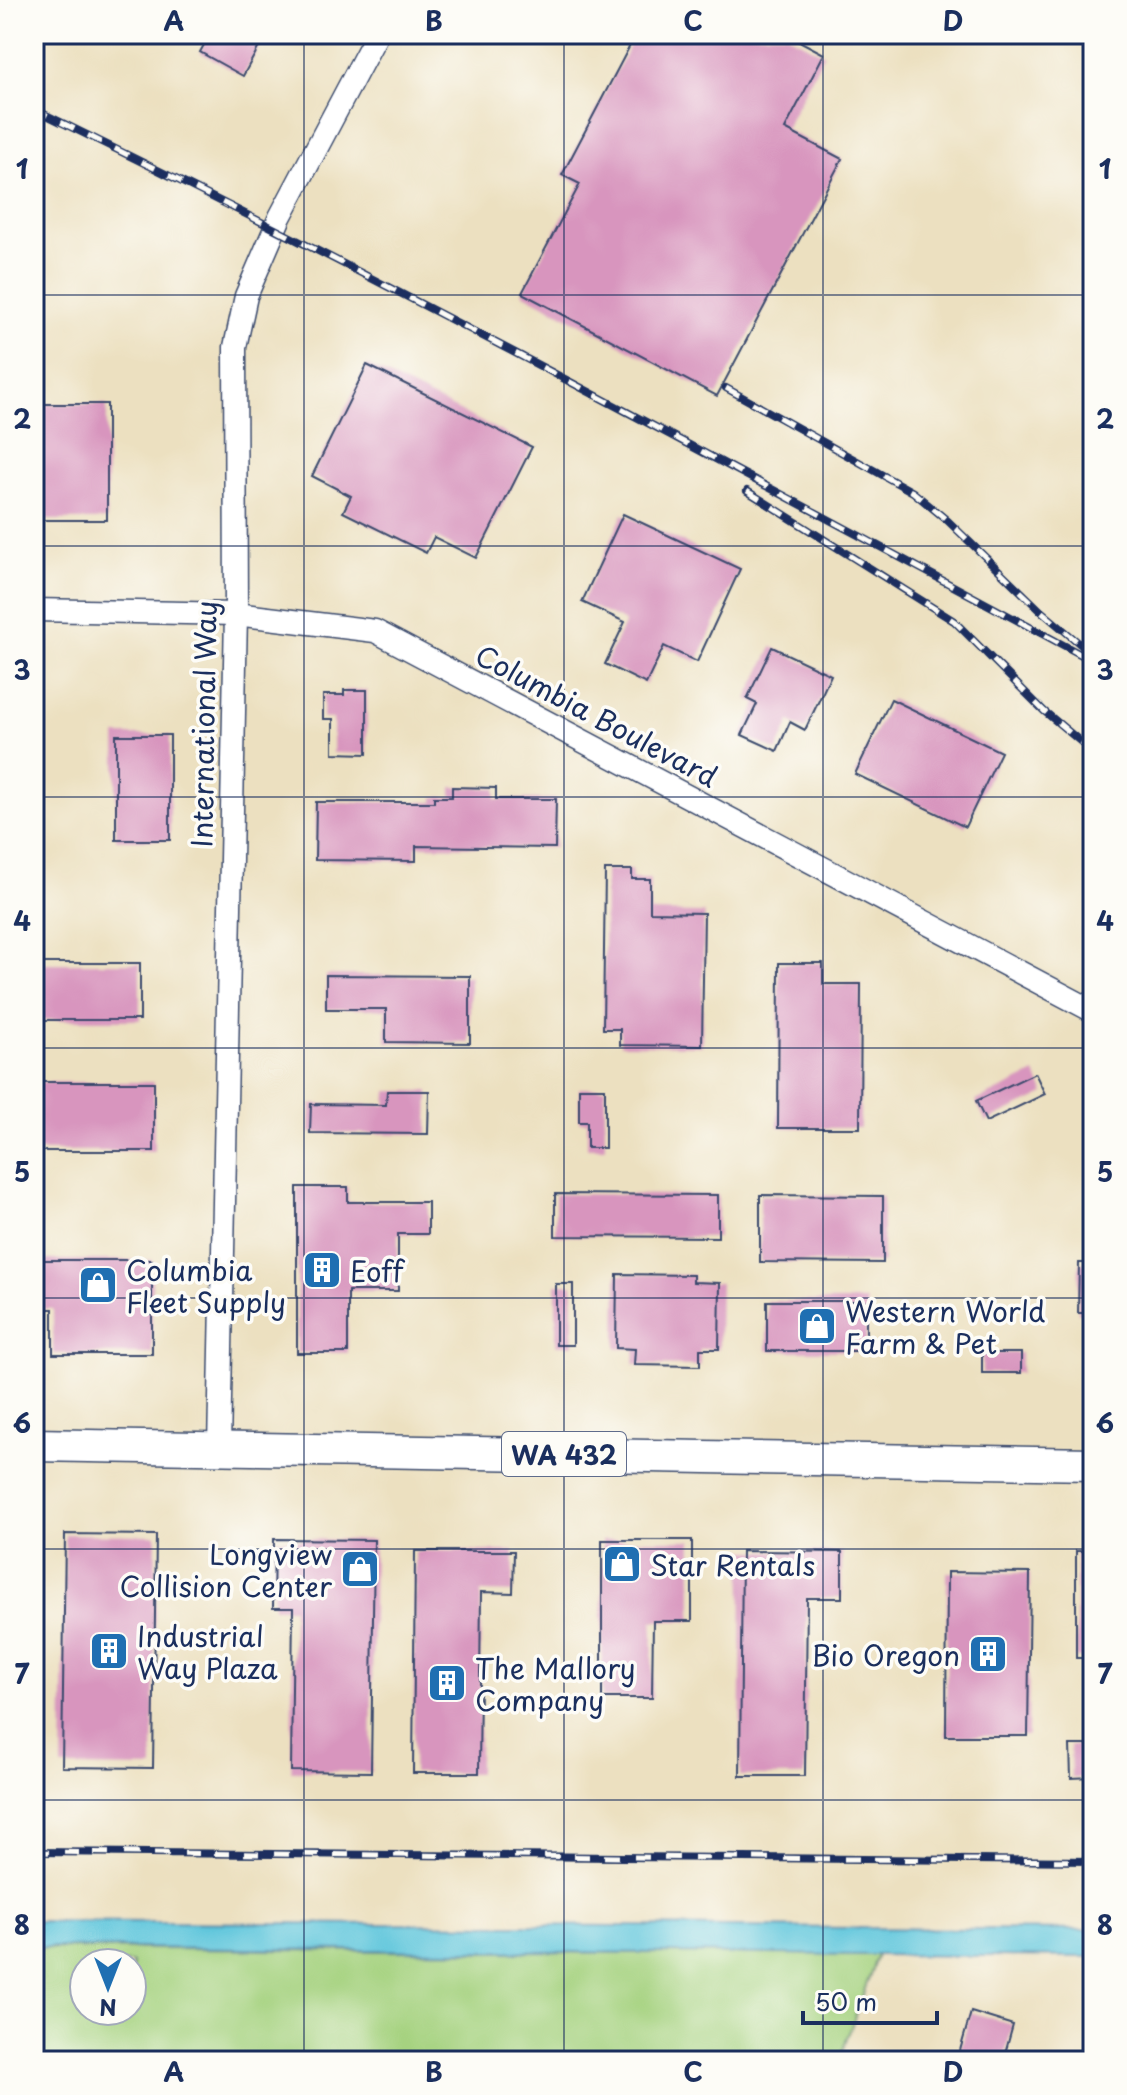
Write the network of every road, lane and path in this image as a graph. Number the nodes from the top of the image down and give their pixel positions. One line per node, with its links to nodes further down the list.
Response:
1 (377, 34): 3 (street, International Way)
2 (34, 610): 3 (street, Columbia Boulevard)
3 (236, 614): 4 (street, Columbia Boulevard); 6 (street, International Way)
4 (1093, 1011)
5 (34, 1445): 6 (highway, WA 432)
6 (219, 1448): 7 (highway, WA 432)
7 (1093, 1464)

